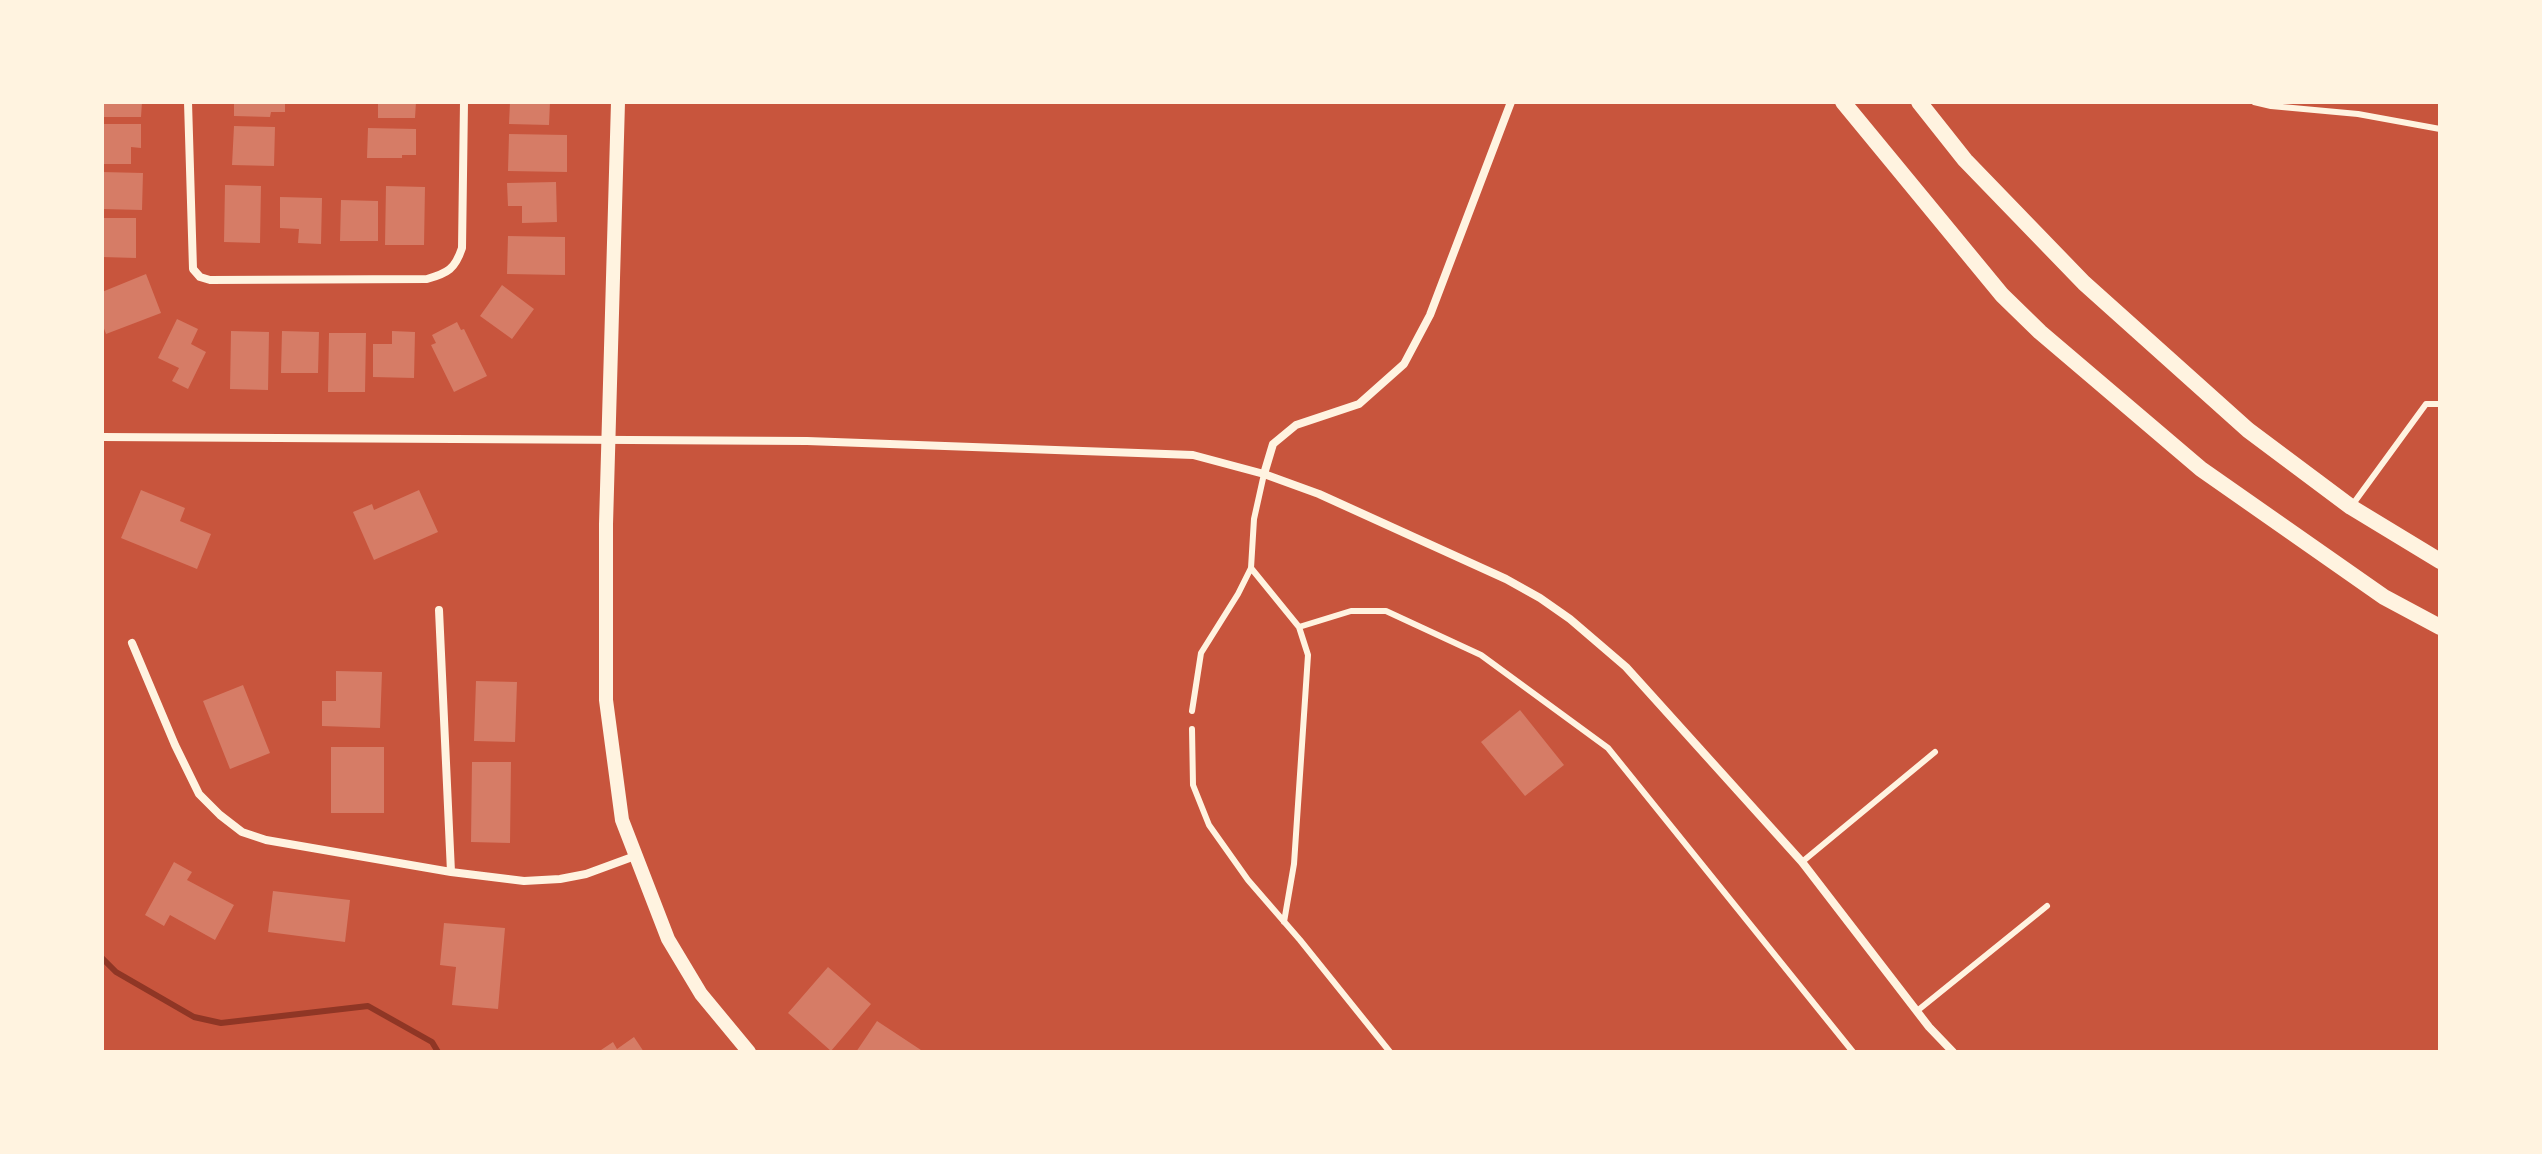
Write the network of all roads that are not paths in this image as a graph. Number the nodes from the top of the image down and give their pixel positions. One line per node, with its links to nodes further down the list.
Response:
1 (188, 102): 2 (street)
2 (464, 102)
3 (618, 102): 11 (street)
4 (1511, 102): 12 (street)
5 (1843, 102): 18 (main road)
6 (1919, 102): 13 (main road)
7 (2254, 102): 8 (lane)
8 (2440, 129)
9 (2440, 404): 13 (lane)
10 (102, 437): 11 (street)
11 (608, 440): 12 (street); 23 (street)
12 (1264, 474): 15 (lane); 24 (street)
13 (2351, 507): 14 (main road)
14 (2440, 561)
15 (1251, 568): 17 (lane); 20 (lane)
16 (439, 610): 25 (street)
17 (1299, 627): 27 (lane); 31 (lane)
18 (2440, 627)
19 (132, 643): 25 (street)
20 (1192, 711)
21 (1192, 729): 27 (lane)
22 (1935, 752): 24 (lane)
23 (635, 856): 25 (street); 29 (street)
24 (1802, 862): 28 (street)
25 (451, 872)
26 (2047, 906): 28 (lane)
27 (1284, 922): 30 (lane)
28 (1917, 1011): 32 (street)
29 (749, 1052)
30 (1390, 1052)
31 (1853, 1052)
32 (1953, 1052)

